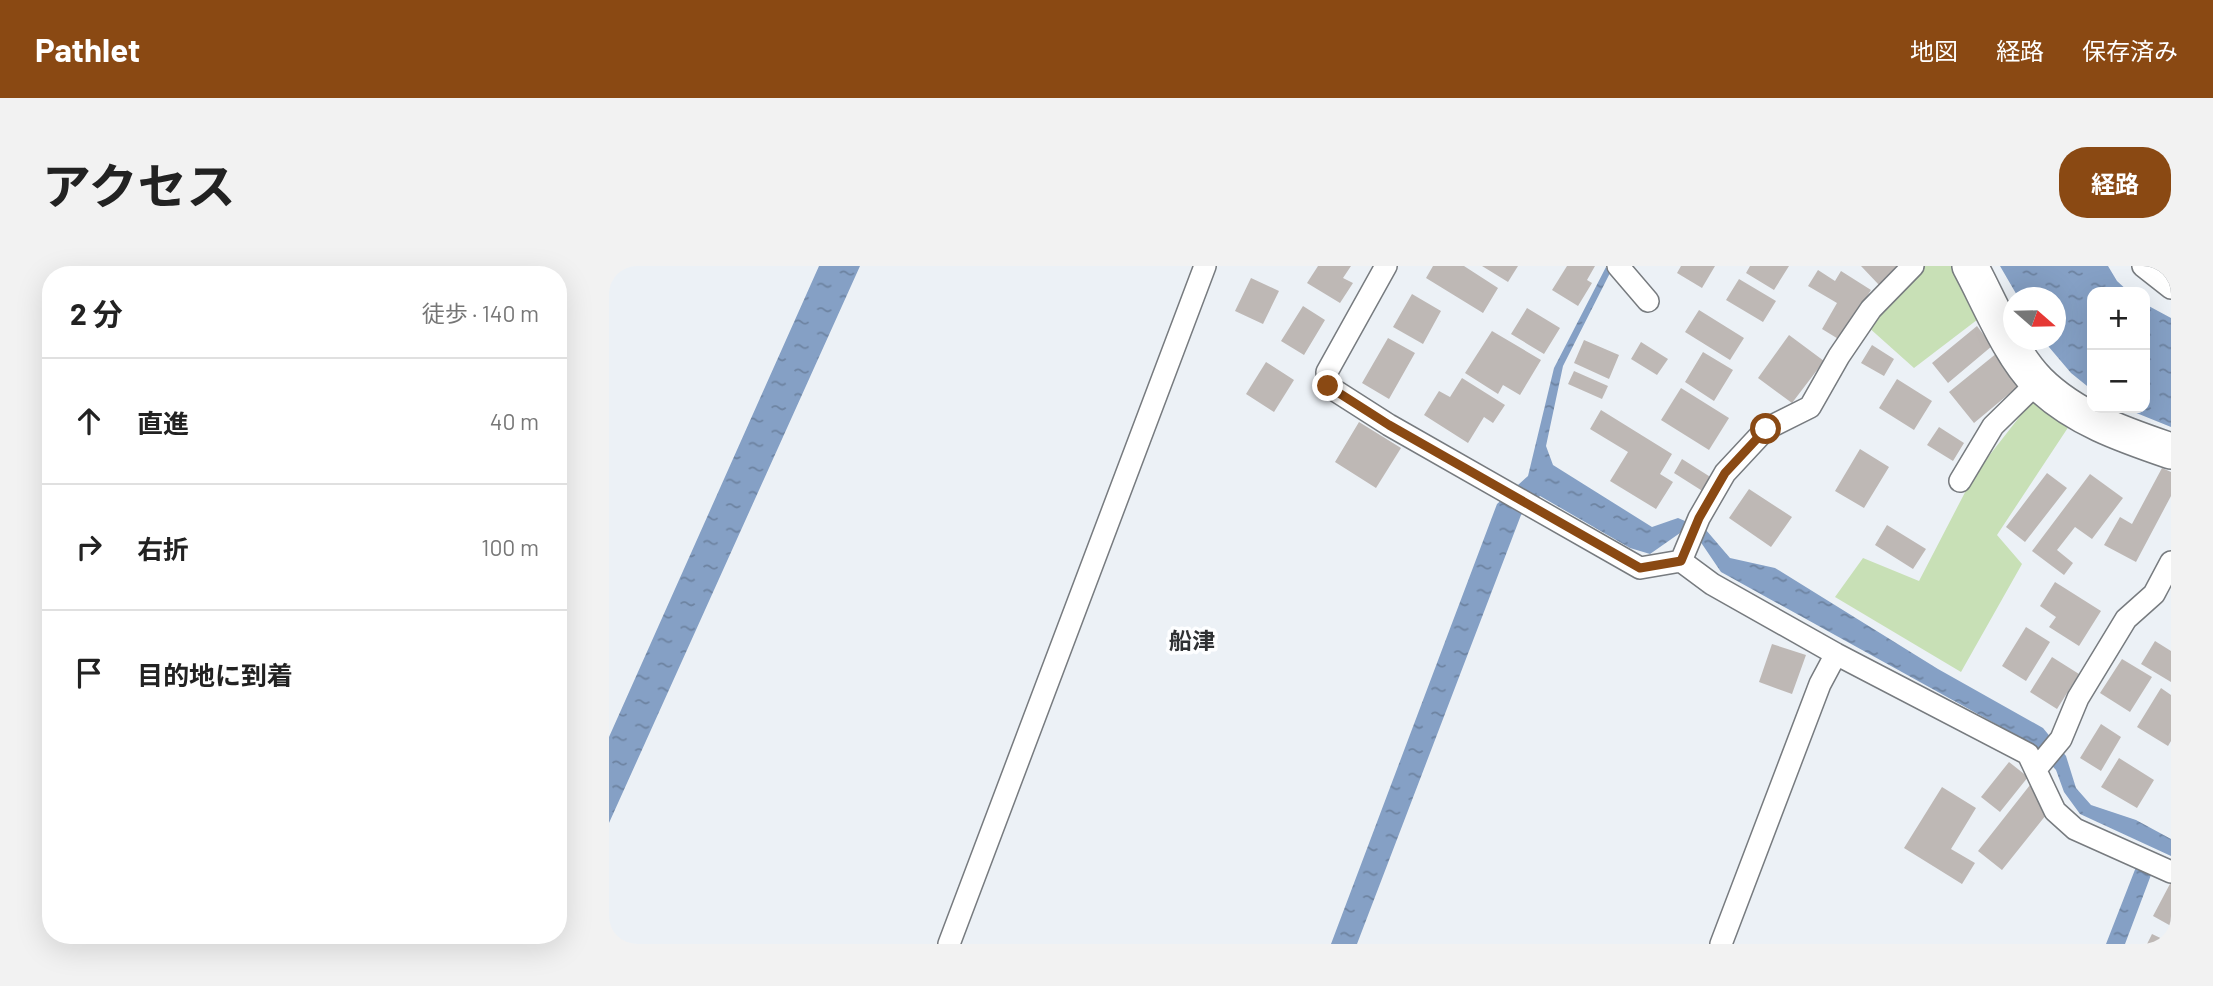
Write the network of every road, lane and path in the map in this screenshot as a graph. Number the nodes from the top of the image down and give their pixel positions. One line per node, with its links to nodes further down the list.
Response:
1 (1205, 266): 17 (street)
2 (1386, 266): 12 (street)
3 (1618, 266): 8 (street)
4 (1913, 266): 12 (street)
5 (1970, 266): 9 (main road)
6 (2143, 266): 7 (street)
7 (2171, 288)
8 (1648, 301)
9 (2038, 382): 10 (main road); 11 (street)
10 (2171, 451)
11 (1959, 481)
12 (1685, 551): 14 (street)
13 (2171, 562): 15 (street)
14 (1836, 654): 15 (street); 18 (street)
15 (2036, 769): 16 (street)
16 (2171, 872)
17 (949, 944)
18 (1721, 944)

